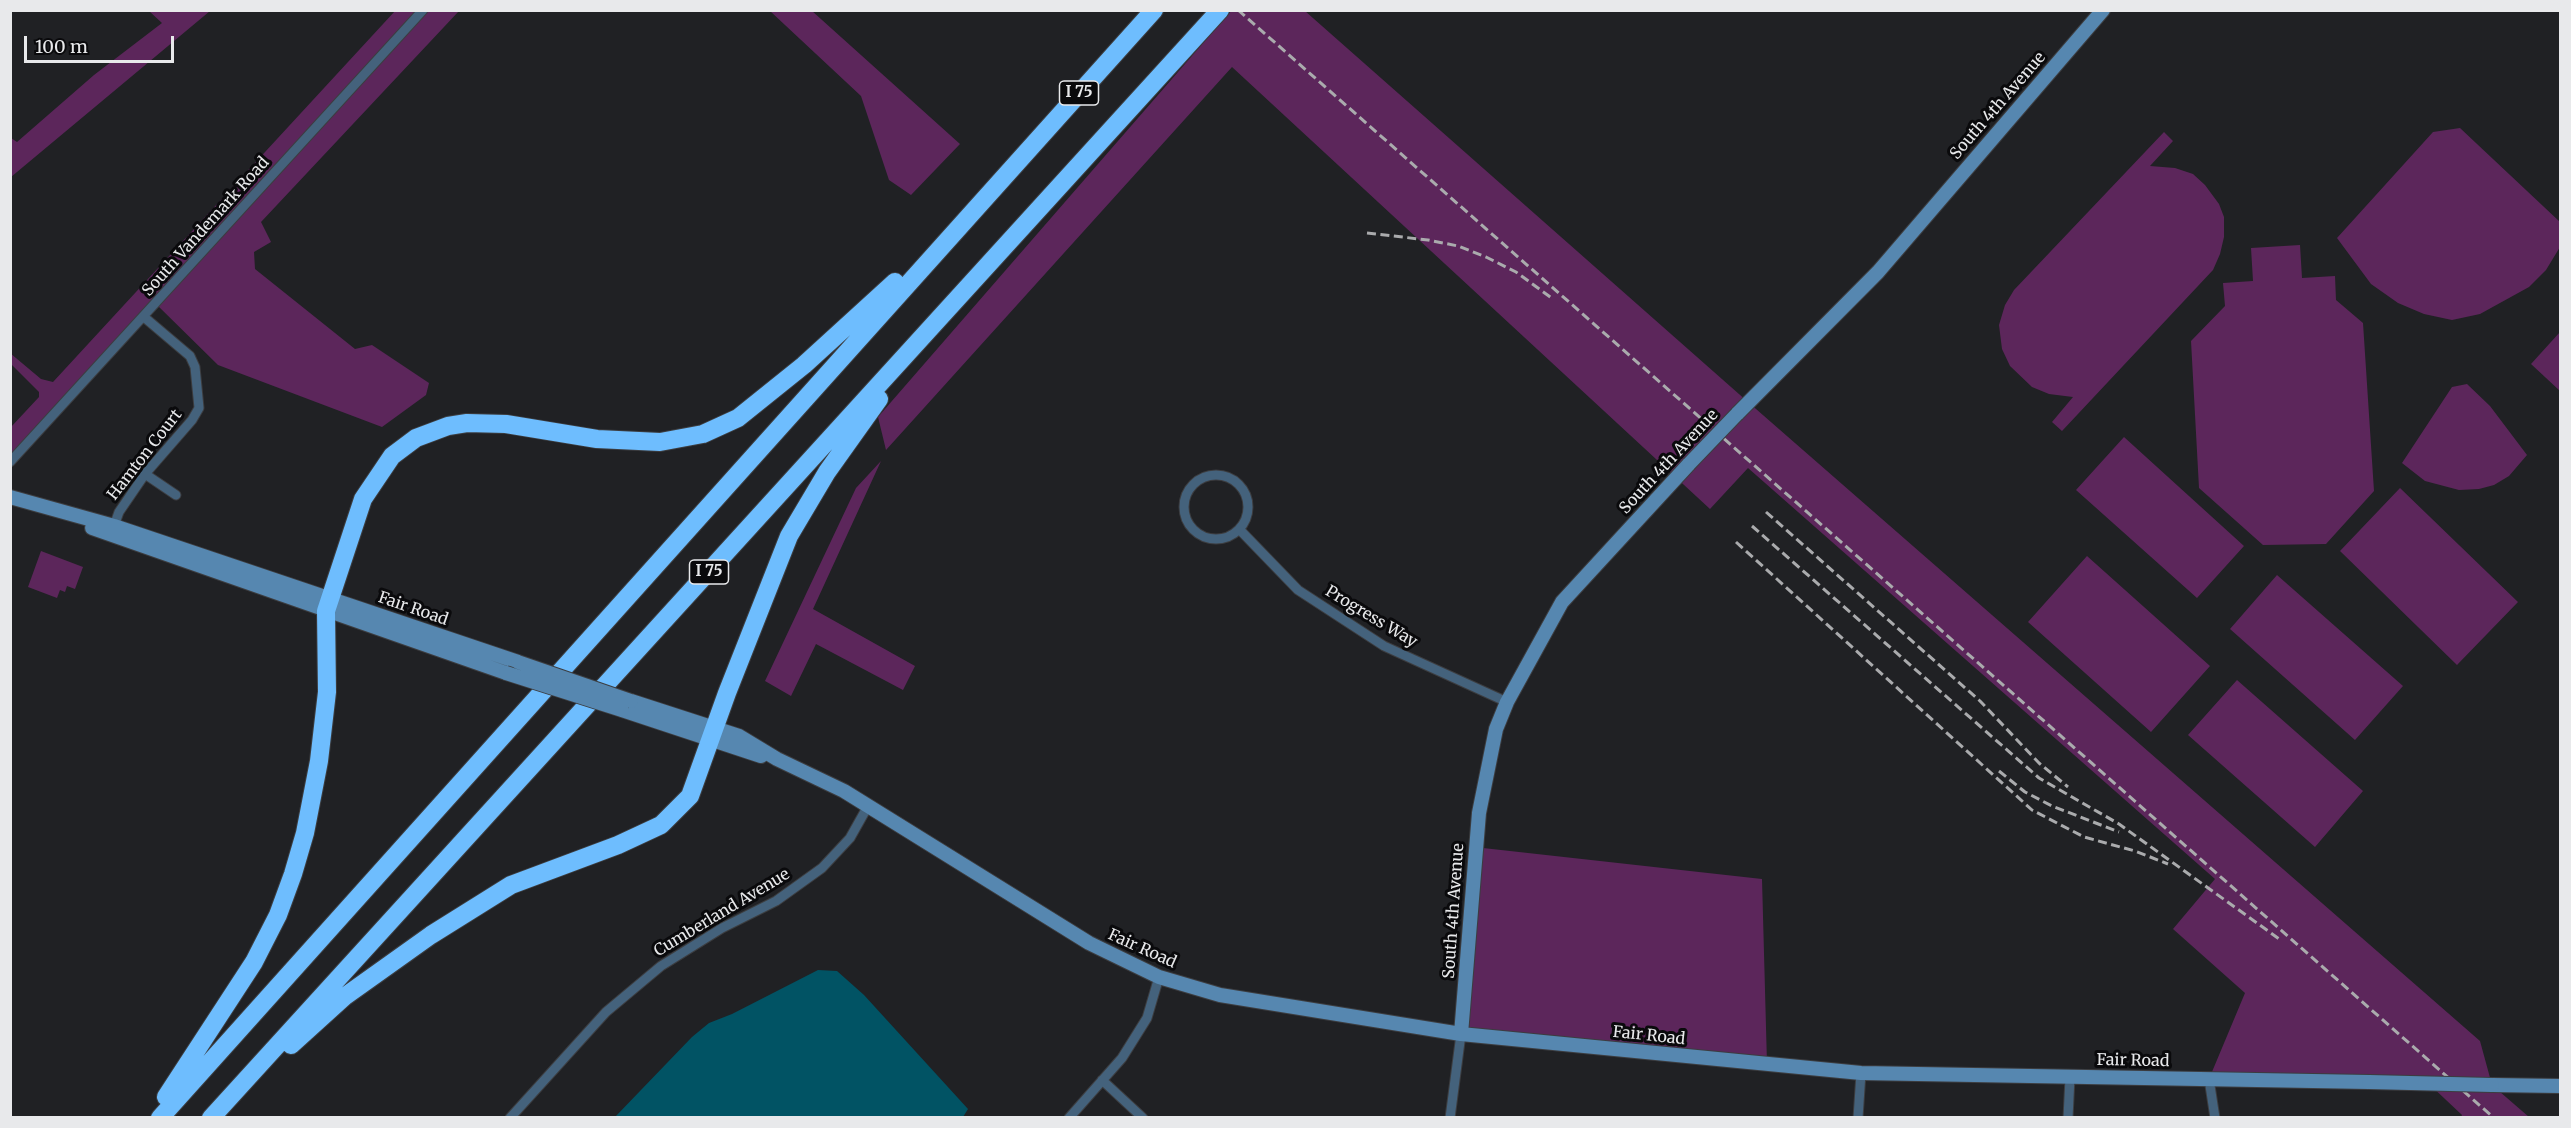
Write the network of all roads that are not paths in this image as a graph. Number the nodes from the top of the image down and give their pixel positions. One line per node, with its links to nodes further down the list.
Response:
1 (423, 10): 7 (street, South Vandemark Road)
2 (1154, 10): 5 (highway, I 75)
3 (1220, 10): 6 (highway, I 75)
4 (2103, 10): 15 (main road, South 4th Avenue, bridge)
5 (1004, 176): 14 (highway); 27 (highway, I 75)
6 (1011, 240): 17 (highway); 28 (highway, I 75)
7 (144, 317): 8 (street, South Vandemark Road); 9 (street, Hamton Court)
8 (10, 462)
9 (145, 474): 10 (street); 12 (street, Hamton Court)
10 (176, 495)
11 (10, 498): 12 (main road, Fair Road); 14 (main road, Fair Road)
12 (114, 526): 14 (main road, Fair Road)
13 (1240, 530): 13 (street); 15 (street, Progress Way)
14 (328, 604): 16 (main road, Fair Road, bridge); 16 (main road, Fair Road, bridge); 26 (highway)
15 (1507, 702): 20 (main road, South 4th Avenue)
16 (626, 705): 17 (main road, Fair Road)
17 (712, 733): 18 (main road, Fair Road); 28 (highway)
18 (868, 806): 19 (main road, Fair Road); 29 (street, Cumberland Avenue)
19 (1159, 977): 20 (main road, Fair Road); 24 (street)
20 (1461, 1034): 21 (main road, Fair Road); 32 (street)
21 (1861, 1073): 22 (main road, Fair Road); 33 (street)
22 (2070, 1077): 23 (main road, Fair Road); 34 (street)
23 (2209, 1079): 25 (main road, Fair Road, bridge); 35 (street)
24 (1102, 1080): 30 (street); 31 (street)
25 (2560, 1086)
26 (152, 1118)
27 (160, 1118)
28 (212, 1118)
29 (510, 1118)
30 (1069, 1118)
31 (1143, 1118)
32 (1450, 1118)
33 (1858, 1118)
34 (2068, 1118)
35 (2215, 1118)

